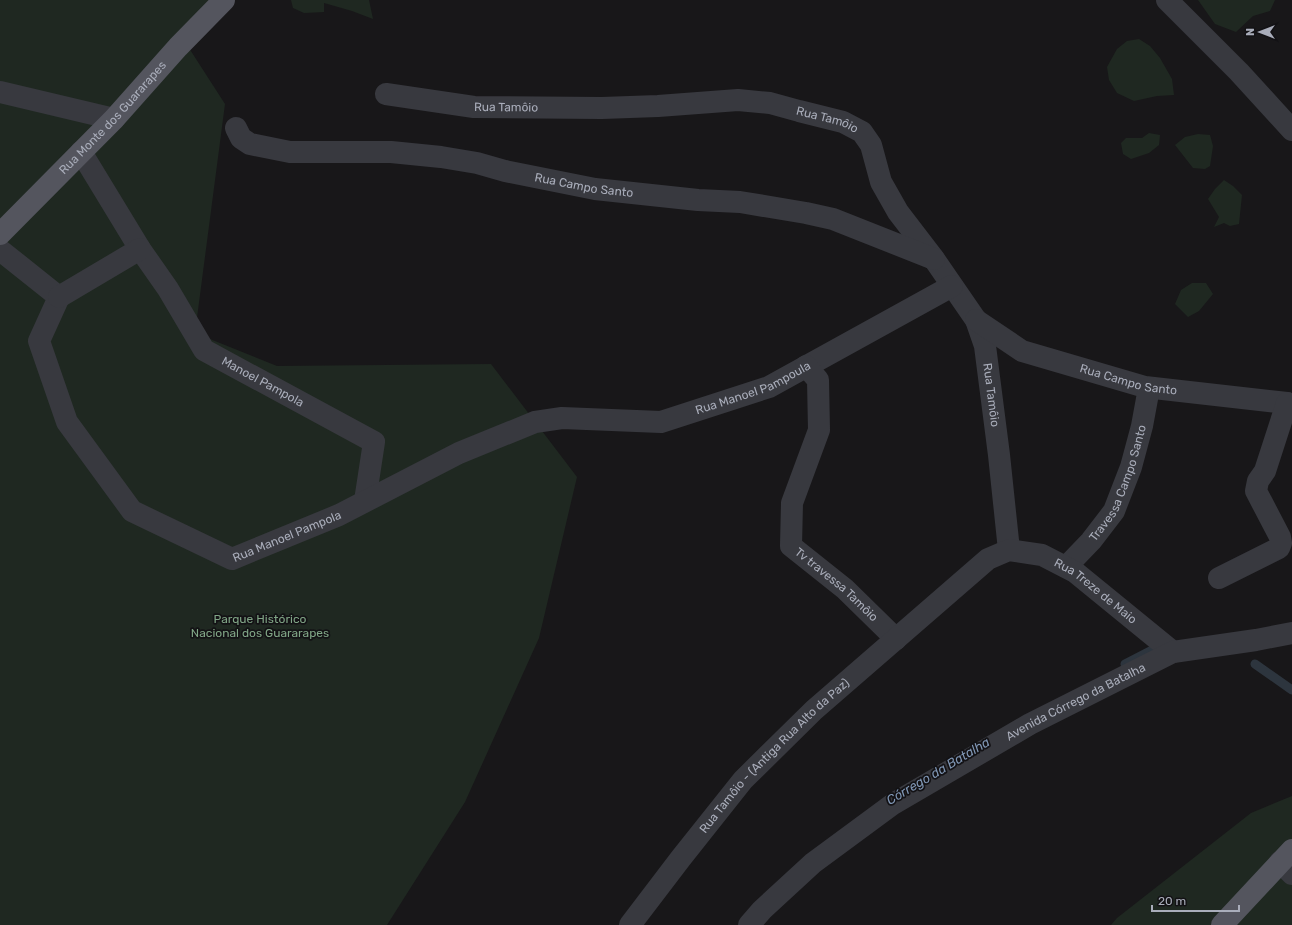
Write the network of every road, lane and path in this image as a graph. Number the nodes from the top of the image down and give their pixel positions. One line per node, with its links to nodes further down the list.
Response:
1 (224, 0): 5 (main road, Rua Monte dos Guararapes)
2 (1167, 0): 7 (street)
3 (0, 92): 5 (street)
4 (386, 94): 12 (street, Rua Tamôio)
5 (114, 119): 8 (main road, Rua Monte dos Guararapes)
6 (236, 128): 12 (street, Rua Campo Santo)
7 (1292, 130)
8 (81, 152): 9 (main road, Rua Monte dos Guararapes); 10 (street, Manoel Pampola)
9 (0, 234)
10 (140, 249): 14 (street); 20 (street, Manoel Pampola)
11 (0, 250): 14 (street)
12 (934, 259): 13 (street, Rua Tamôio)
13 (952, 286): 15 (street, Rua Tamôio); 16 (street, Rua Manoel Pampoula)
14 (59, 297): 20 (street, Rua Manoel Pampola)
15 (976, 320): 17 (street, Rua Campo Santo); 21 (street, Rua Tamôio)
16 (806, 366): 19 (street, Rua Manoel Pampoula); 25 (street, Tv travessa Tamôio)
17 (1149, 388): 18 (street, Rua Campo Santo); 22 (street, Travessa Campo Santo)
18 (1290, 404): 23 (street)
19 (535, 422): 20 (street, Rua Manoel Pampola)
20 (365, 501)
21 (1009, 550): 22 (street, Rua Treze de Maio); 25 (street, Rua Tamôio - (Antiga Rua Alto da Paz))
22 (1066, 567): 26 (street, Rua Treze de Maio)
23 (1219, 578)
24 (1292, 633): 26 (street, Avenida Córrego da Batalha)
25 (896, 639): 28 (street, Rua Tamôio - (Antiga Rua Alto da Paz))
26 (1173, 652): 29 (street, Avenida Córrego da Batalha)
27 (1288, 862): 30 (main road)
28 (630, 925)
29 (749, 925)
30 (1222, 925)

